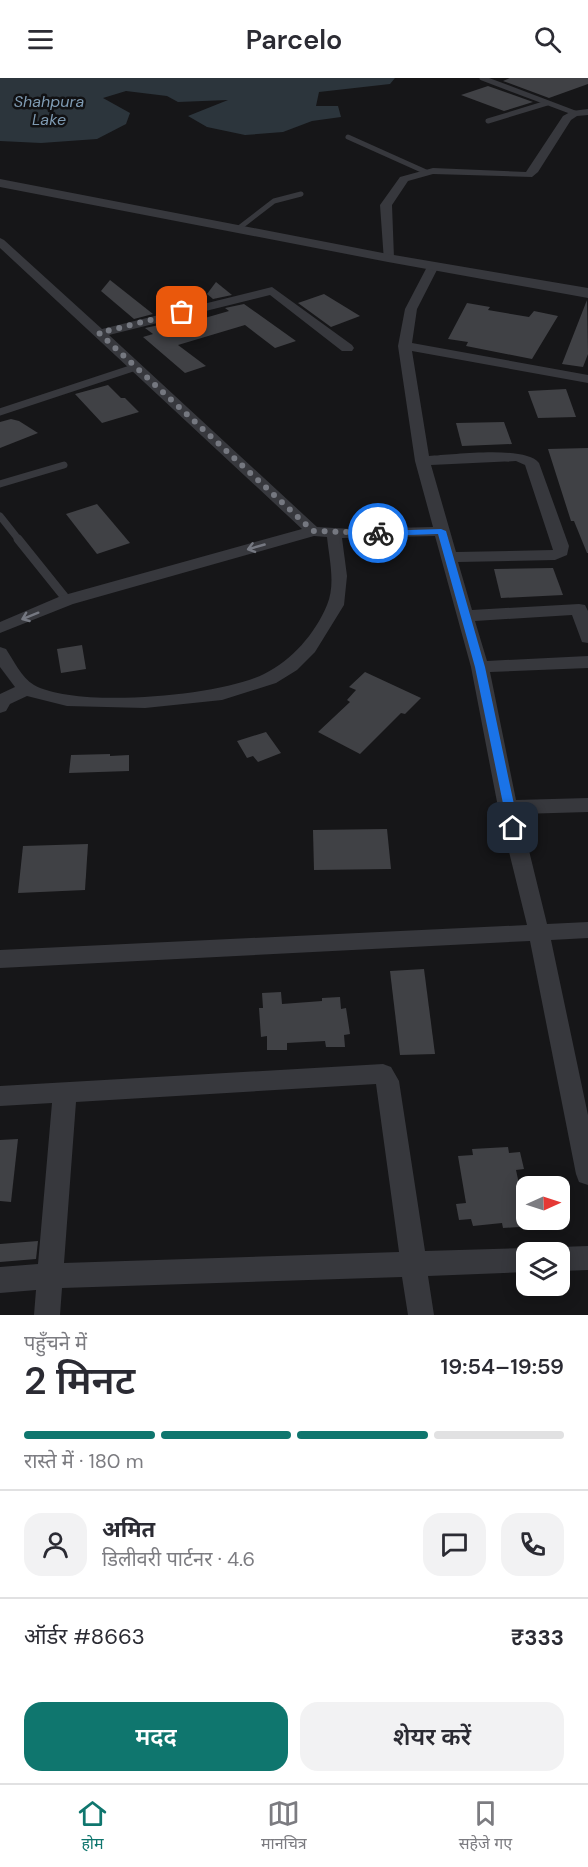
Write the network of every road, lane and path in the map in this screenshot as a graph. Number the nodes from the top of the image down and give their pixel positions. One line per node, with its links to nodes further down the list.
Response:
1 (482, 78): 2 (lane)
2 (547, 103): 4 (lane); 5 (lane)
3 (588, 112): 4 (street)
4 (575, 113): 7 (street)
5 (488, 121)
6 (348, 137): 7 (lane)
7 (426, 172): 12 (street)
8 (0, 183): 10 (street)
9 (301, 194): 10 (lane)
10 (238, 228): 12 (street)
11 (0, 242): 15 (street)
12 (388, 258): 13 (street)
13 (433, 266): 14 (street); 16 (street)
14 (588, 293)
15 (99, 333): 17 (street); 18 (street)
16 (405, 346): 19 (street); 21 (street)
17 (347, 348)
18 (136, 367): 20 (lane); 25 (street)
19 (588, 379)
20 (0, 412)
21 (422, 461): 26 (street); 28 (street)
22 (64, 465): 23 (lane)
23 (0, 484)
24 (0, 516): 29 (lane)
25 (313, 531): 27 (street); 29 (street, one-way to 29)
26 (441, 531): 27 (street); 28 (street)
27 (334, 533): 36 (street)
28 (448, 557): 30 (street)
29 (67, 600): 31 (street, one-way to 31)
30 (465, 616): 32 (street); 35 (street)
31 (0, 628)
32 (588, 638)
33 (0, 653): 36 (street)
34 (588, 662): 35 (street)
35 (480, 667): 39 (street)
36 (26, 689): 37 (street)
37 (0, 707)
38 (588, 805): 39 (street)
39 (508, 807): 41 (street)
40 (588, 930): 41 (street)
41 (539, 932): 42 (street); 45 (street)
42 (0, 959)
43 (65, 1092): 44 (street); 50 (street); 51 (street)
44 (0, 1096)
45 (583, 1130): 46 (street)
46 (588, 1174)
47 (588, 1258): 48 (street)
48 (570, 1259)
49 (516, 1260): 50 (street)
50 (415, 1265): 51 (street); 54 (street)
51 (50, 1276): 52 (street); 53 (street)
52 (0, 1280)
53 (46, 1315)
54 (421, 1315)

